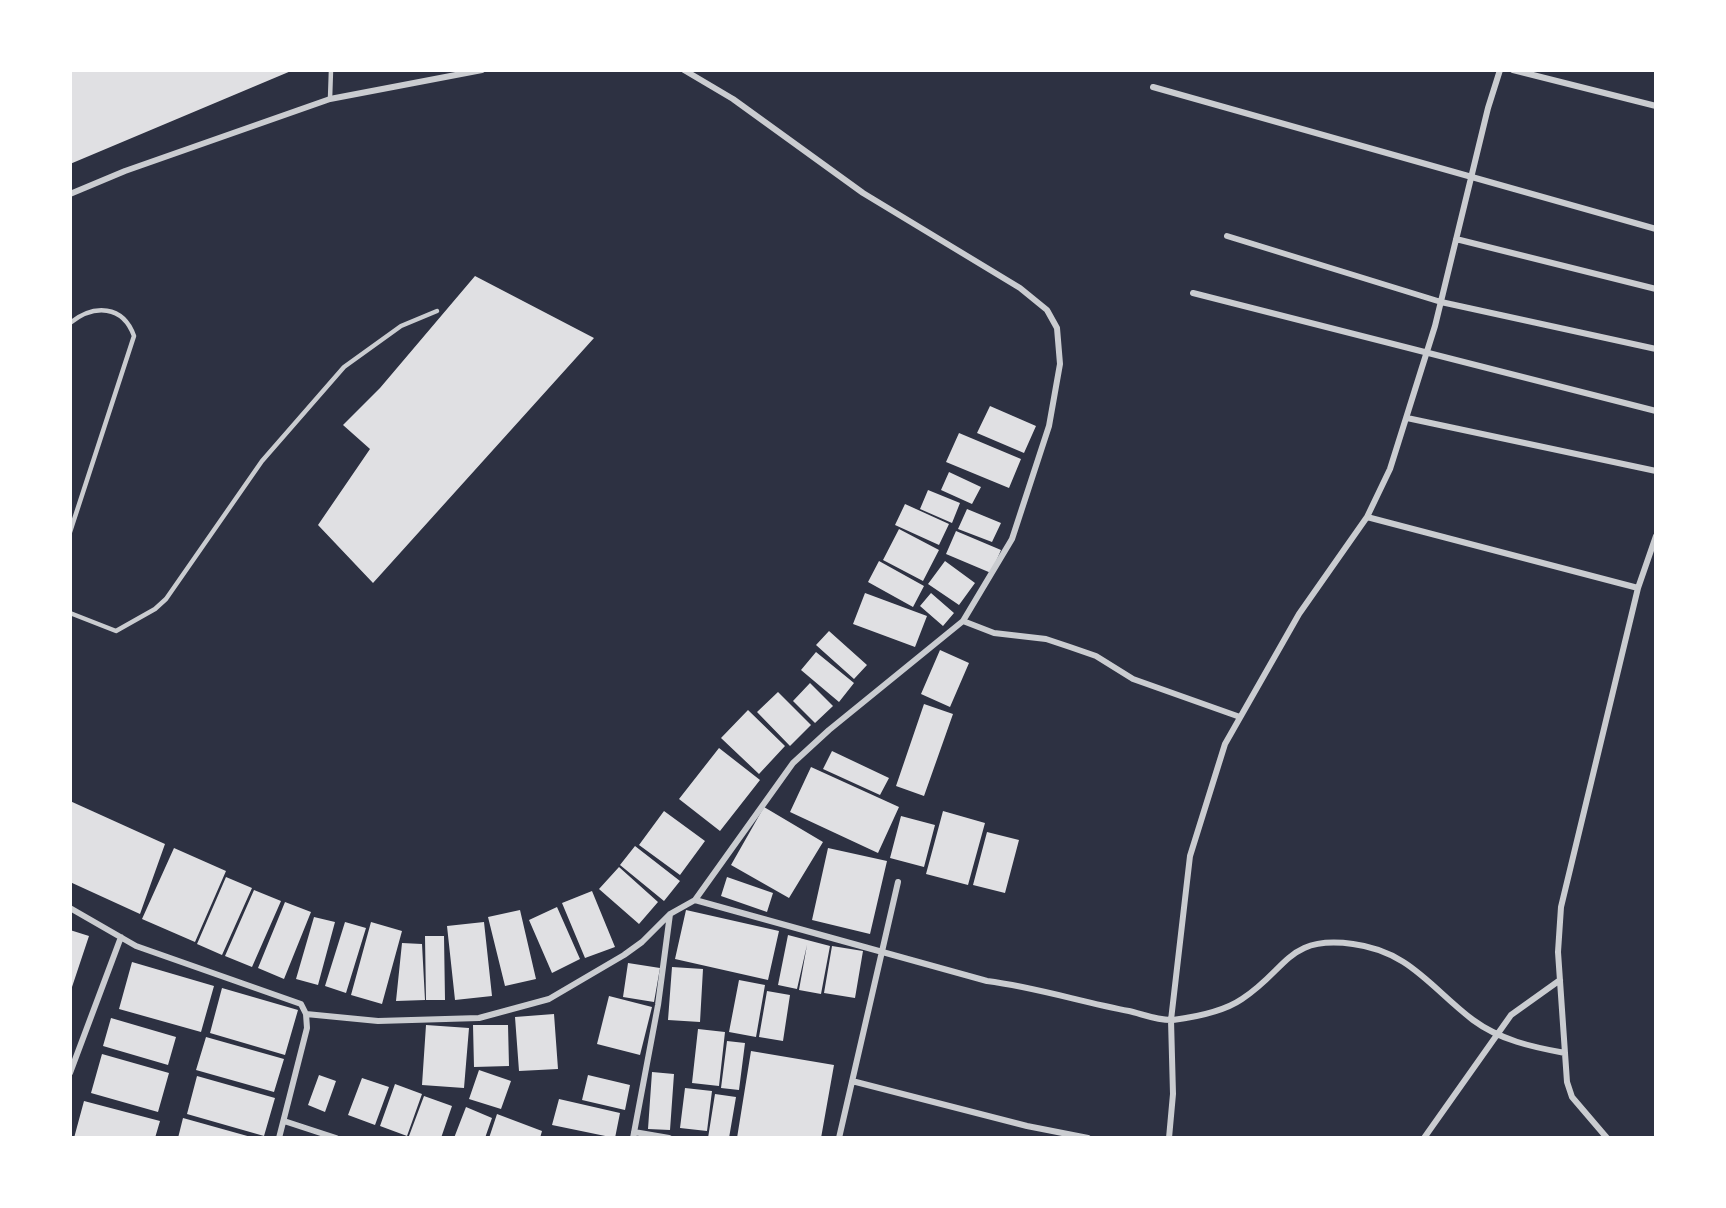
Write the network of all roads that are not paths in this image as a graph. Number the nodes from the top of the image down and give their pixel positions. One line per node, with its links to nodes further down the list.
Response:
1 (331, 70): 7 (lane)
2 (482, 70): 7 (street)
3 (1500, 70): 9 (street)
4 (1513, 70): 8 (street)
5 (687, 71): 29 (street)
6 (1153, 87): 9 (street)
7 (330, 99): 10 (street)
8 (1656, 106)
9 (1471, 178): 11 (street); 13 (street)
10 (70, 194)
11 (1656, 229)
12 (1227, 236): 16 (street)
13 (1456, 239): 14 (street); 16 (street)
14 (1656, 289)
15 (1193, 293): 20 (street)
16 (1441, 302): 19 (street); 20 (street)
17 (437, 311): 28 (lane)
18 (70, 323): 25 (lane)
19 (1656, 349)
20 (1426, 353): 21 (street); 22 (street)
21 (1656, 411)
22 (1407, 418): 23 (street); 24 (street)
23 (1656, 471)
24 (1367, 517): 27 (street); 30 (street)
25 (70, 532)
26 (1656, 536): 27 (street)
27 (1638, 588): 37 (street)
28 (70, 613)
29 (963, 621): 30 (street); 32 (street)
30 (1240, 717): 39 (street)
31 (898, 882): 36 (street)
32 (695, 900): 34 (street); 36 (street)
33 (70, 908): 35 (street)
34 (670, 914): 38 (street); 44 (street)
35 (121, 938): 38 (street); 41 (street)
36 (882, 953): 39 (street); 42 (street)
37 (1560, 980): 40 (street); 51 (street)
38 (306, 1014): 43 (street)
39 (1171, 1020): 40 (street); 50 (street)
40 (1565, 1053): 52 (street)
41 (70, 1073)
42 (852, 1081): 48 (street); 49 (street)
43 (284, 1121): 45 (street); 46 (street)
44 (634, 1135): 47 (street)
45 (279, 1137)
46 (336, 1137)
47 (669, 1137)
48 (839, 1137)
49 (1088, 1137)
50 (1169, 1137)
51 (1424, 1137)
52 (1607, 1137)

